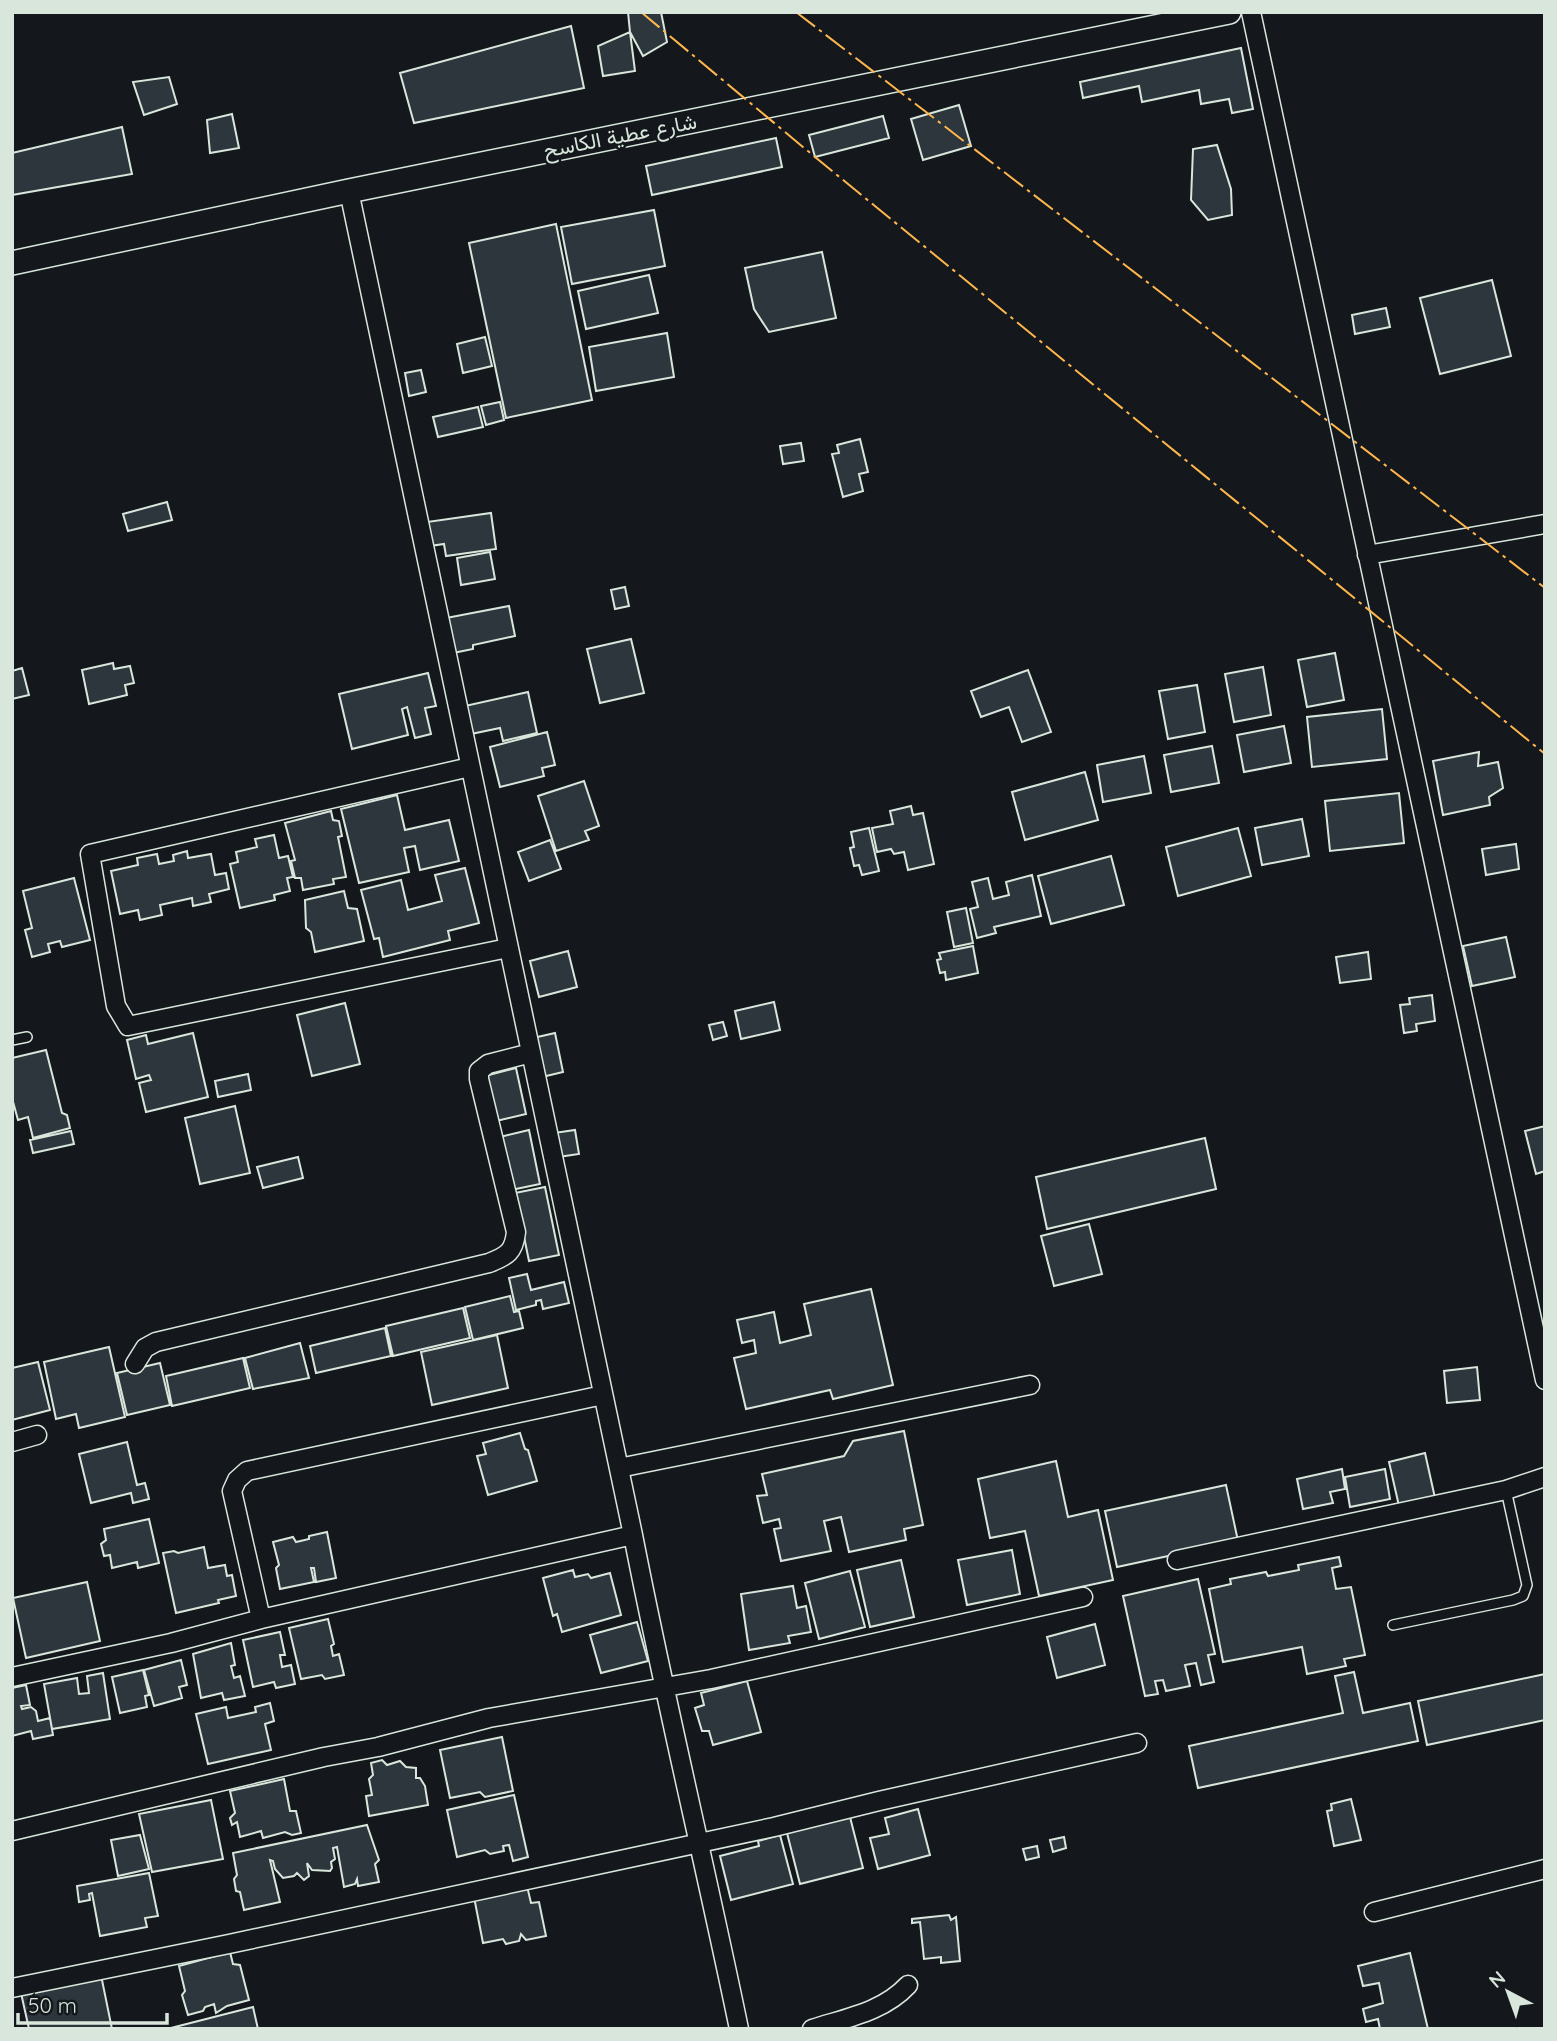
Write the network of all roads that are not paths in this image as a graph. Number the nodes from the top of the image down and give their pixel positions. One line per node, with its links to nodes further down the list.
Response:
1 (1228, 12): 3 (street, شارع عطية الكاسح)
2 (1251, 12): 6 (street)
3 (349, 191): 4 (street, شارع عطية الكاسح); 7 (street)
4 (12, 263)
5 (1545, 524): 6 (street)
6 (1367, 555): 13 (street)
7 (470, 767): 8 (street); 8 (street)
8 (508, 948): 11 (street)
9 (27, 1037): 10 (lane)
10 (12, 1040)
11 (531, 1053): 12 (street); 15 (street)
12 (135, 1364)
13 (1545, 1380)
14 (1030, 1385): 18 (street)
15 (603, 1395): 18 (street); 24 (street)
16 (37, 1435): 17 (street)
17 (12, 1441)
18 (619, 1468): 21 (street)
19 (1545, 1477): 20 (street)
20 (1506, 1490): 22 (street); 25 (lane)
21 (633, 1535): 24 (street); 27 (street)
22 (1177, 1560)
23 (1083, 1597): 27 (street)
24 (261, 1619): 26 (street)
25 (1393, 1625)
26 (12, 1677)
27 (663, 1687): 29 (street); 30 (street)
28 (1137, 1743): 30 (street)
29 (12, 1831)
30 (700, 1842): 34 (street); 35 (street)
31 (1545, 1869): 32 (street)
32 (1374, 1912)
33 (908, 1985): 36 (street)
34 (12, 1988)
35 (739, 2029)
36 (811, 2029)

